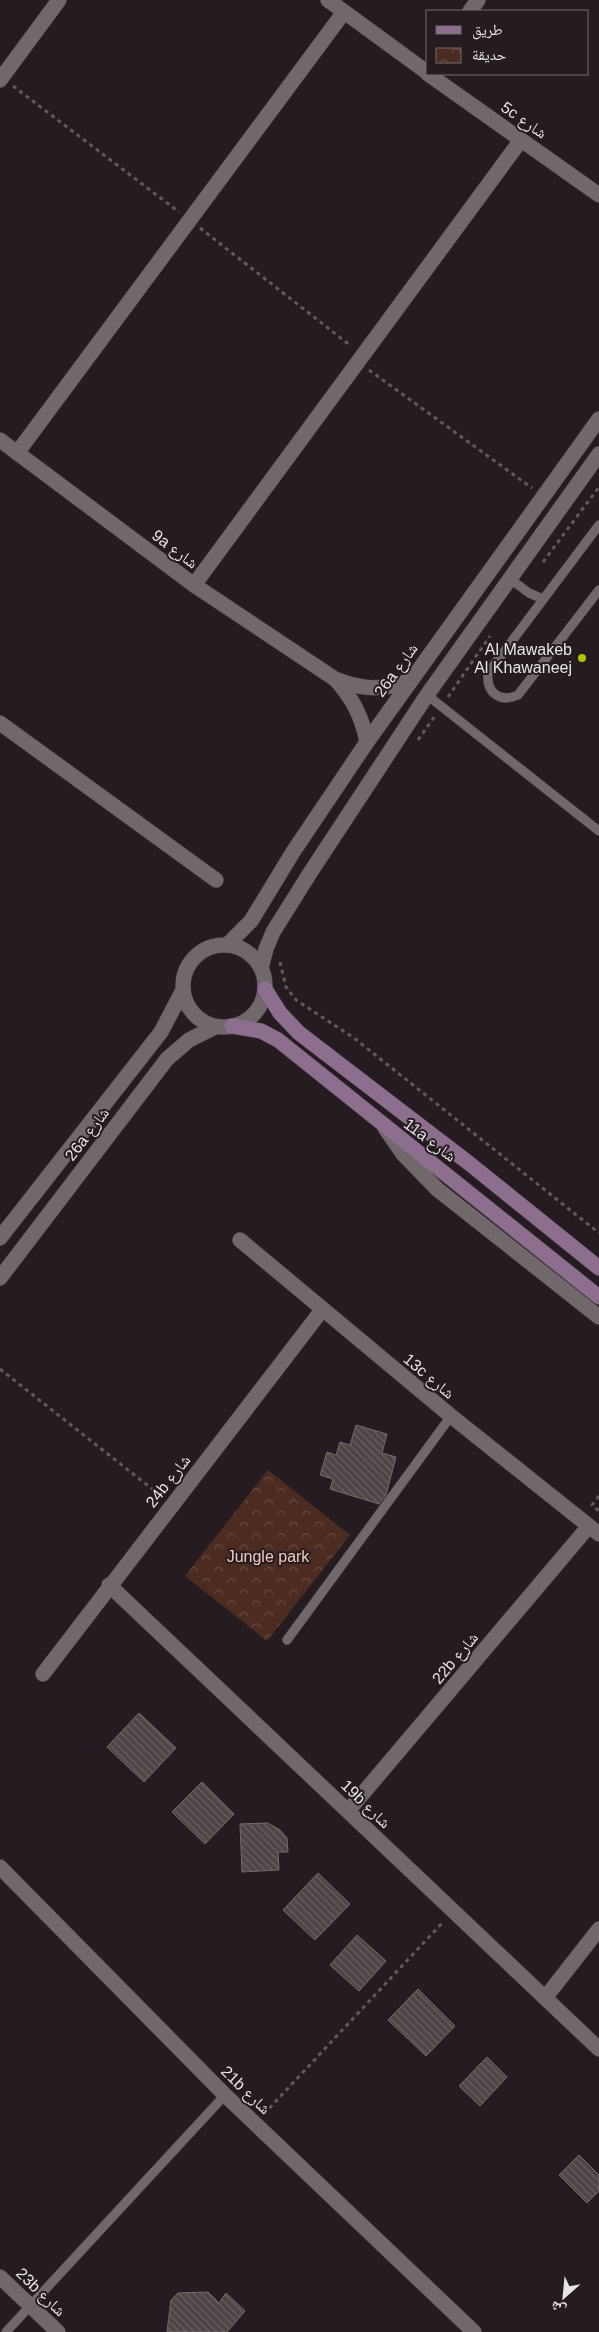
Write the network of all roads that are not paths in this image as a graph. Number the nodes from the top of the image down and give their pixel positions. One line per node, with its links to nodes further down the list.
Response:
1 (59, 0): 6 (street)
2 (328, 0): 3 (street, 5c شارع)
3 (344, 12): 4 (street, 5c شارع); 11 (street)
4 (426, 70)
5 (432, 75): 7 (street, 5c شارع)
6 (1, 79)
7 (521, 140): 8 (street, 5c شارع); 15 (street)
8 (599, 195)
9 (599, 419): 19 (street, 26a شارع)
10 (0, 440): 11 (street, 9a شارع)
11 (17, 453): 15 (street, 9a شارع)
12 (599, 454): 14 (street)
13 (598, 528): 17 (lane)
14 (509, 578): 17 (lane); 20 (street)
15 (194, 585): 18 (street, 9a شارع)
16 (599, 590): 17 (lane)
17 (541, 602)
18 (336, 679): 19 (street, 9a شارع); 22 (street, 9a شارع)
19 (411, 680): 22 (street, 26a شارع)
20 (427, 695): 23 (lane); 26 (street)
21 (0, 723): 24 (street)
22 (367, 742): 25 (street, 26a شارع)
23 (599, 831)
24 (216, 880)
25 (227, 945): 26 (street); 28 (street)
26 (261, 968): 27 (street)
27 (265, 989): 30 (street); 34 (street, 11a شارع)
28 (182, 992): 29 (street); 32 (street, 26a شارع)
29 (216, 1026): 30 (street); 35 (street, 26a شارع)
30 (232, 1026): 31 (street, 11a شارع)
31 (384, 1127): 36 (street, 11a شارع); 38 (street)
32 (0, 1238)
33 (240, 1240): 37 (street, 13c شارع)
34 (599, 1268)
35 (0, 1278)
36 (599, 1298)
37 (322, 1310): 39 (street, 13c شارع); 41 (street, 24b شارع)
38 (599, 1317)
39 (450, 1416): 40 (street, 13c شارع); 42 (lane)
40 (594, 1530): 44 (street, 22b شارع)
41 (109, 1584): 43 (street, 24b شارع); 44 (street, 19b شارع)
42 (287, 1640)
43 (43, 1674)
44 (348, 1811): 47 (street, 19b شارع)
45 (0, 1867): 49 (street, 21b شارع)
46 (599, 1929): 47 (street)
47 (544, 1998): 48 (street, 19b شارع)
48 (599, 2049)
49 (225, 2095): 51 (lane); 54 (street, 21b شارع)
50 (0, 2277): 51 (street, 23b شارع)
51 (31, 2306): 52 (lane); 53 (street, 23b شارع)
52 (6, 2332)
53 (58, 2332)
54 (473, 2332)

